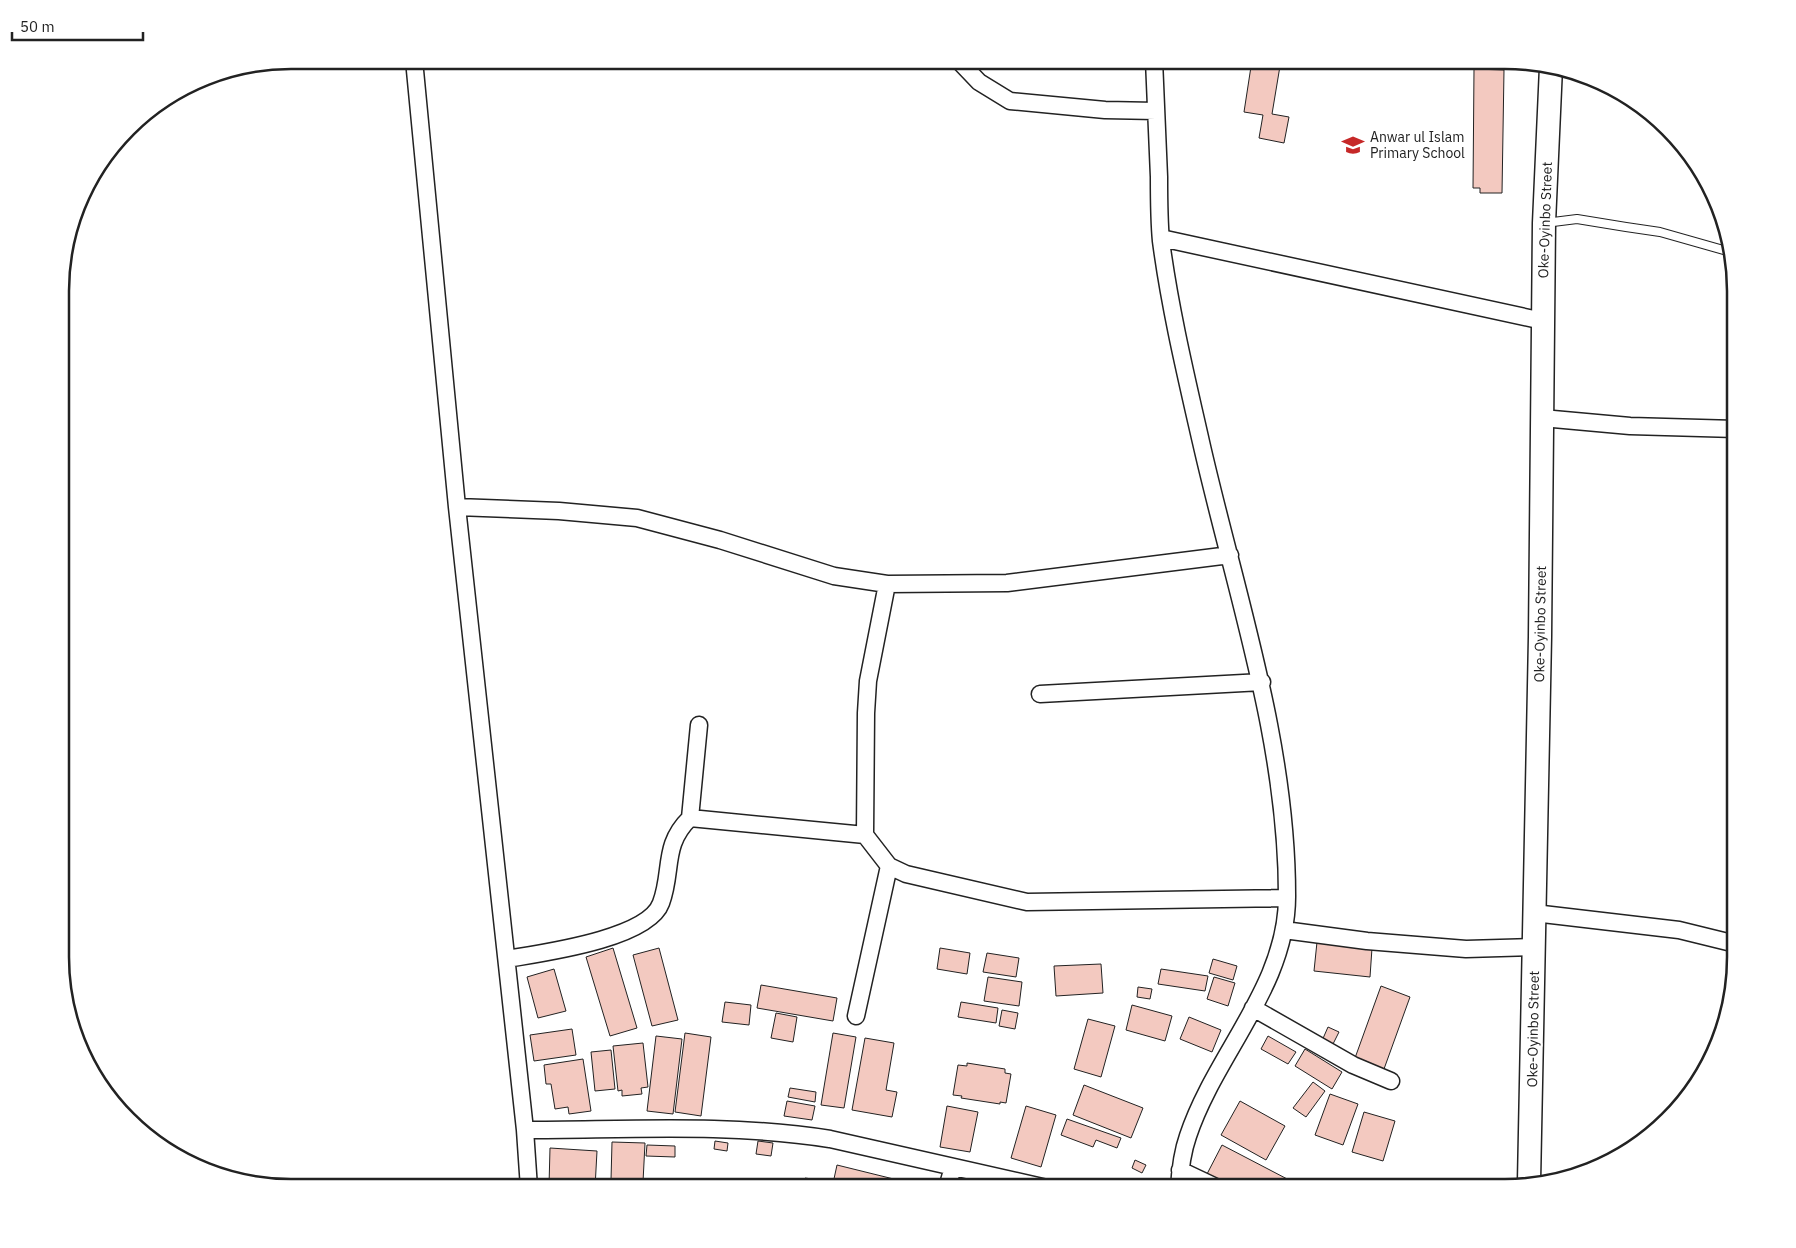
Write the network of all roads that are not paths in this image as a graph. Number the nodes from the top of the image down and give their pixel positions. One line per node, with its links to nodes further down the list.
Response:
1 (415, 69): 12 (street)
2 (967, 69): 5 (street)
3 (1154, 69): 5 (street)
4 (1551, 74): 6 (main road, Oke-Oyinbo Street)
5 (1156, 111): 7 (street)
6 (1544, 223): 8 (lane); 9 (main road, Oke-Oyinbo Street)
7 (1161, 238): 9 (street); 13 (street)
8 (1723, 251)
9 (1543, 321): 10 (main road, Oke-Oyinbo Street)
10 (1542, 418): 11 (street); 22 (main road, Oke-Oyinbo Street)
11 (1727, 429)
12 (457, 507): 14 (street); 26 (street)
13 (1230, 556): 14 (street); 15 (street)
14 (887, 584): 19 (street)
15 (1262, 682): 16 (street); 21 (street)
16 (1040, 694)
17 (699, 725): 18 (street)
18 (690, 818): 19 (street); 26 (street)
19 (865, 835): 20 (street)
20 (889, 866): 21 (street); 28 (street)
21 (1288, 898): 23 (street)
22 (1534, 912): 24 (street); 25 (main road, Oke-Oyinbo Street)
23 (1284, 930): 25 (street); 27 (street)
24 (1727, 942)
25 (1533, 947): 33 (main road, Oke-Oyinbo Street)
26 (507, 959): 30 (street)
27 (1253, 1008): 29 (street); 32 (street)
28 (856, 1016)
29 (1390, 1081)
30 (525, 1130): 31 (street); 34 (street)
31 (953, 1167): 35 (street); 36 (street)
32 (1180, 1170): 37 (street); 38 (street)
33 (1530, 1178)
34 (528, 1179)
35 (950, 1179)
36 (1007, 1179)
37 (1180, 1179)
38 (1199, 1179)

